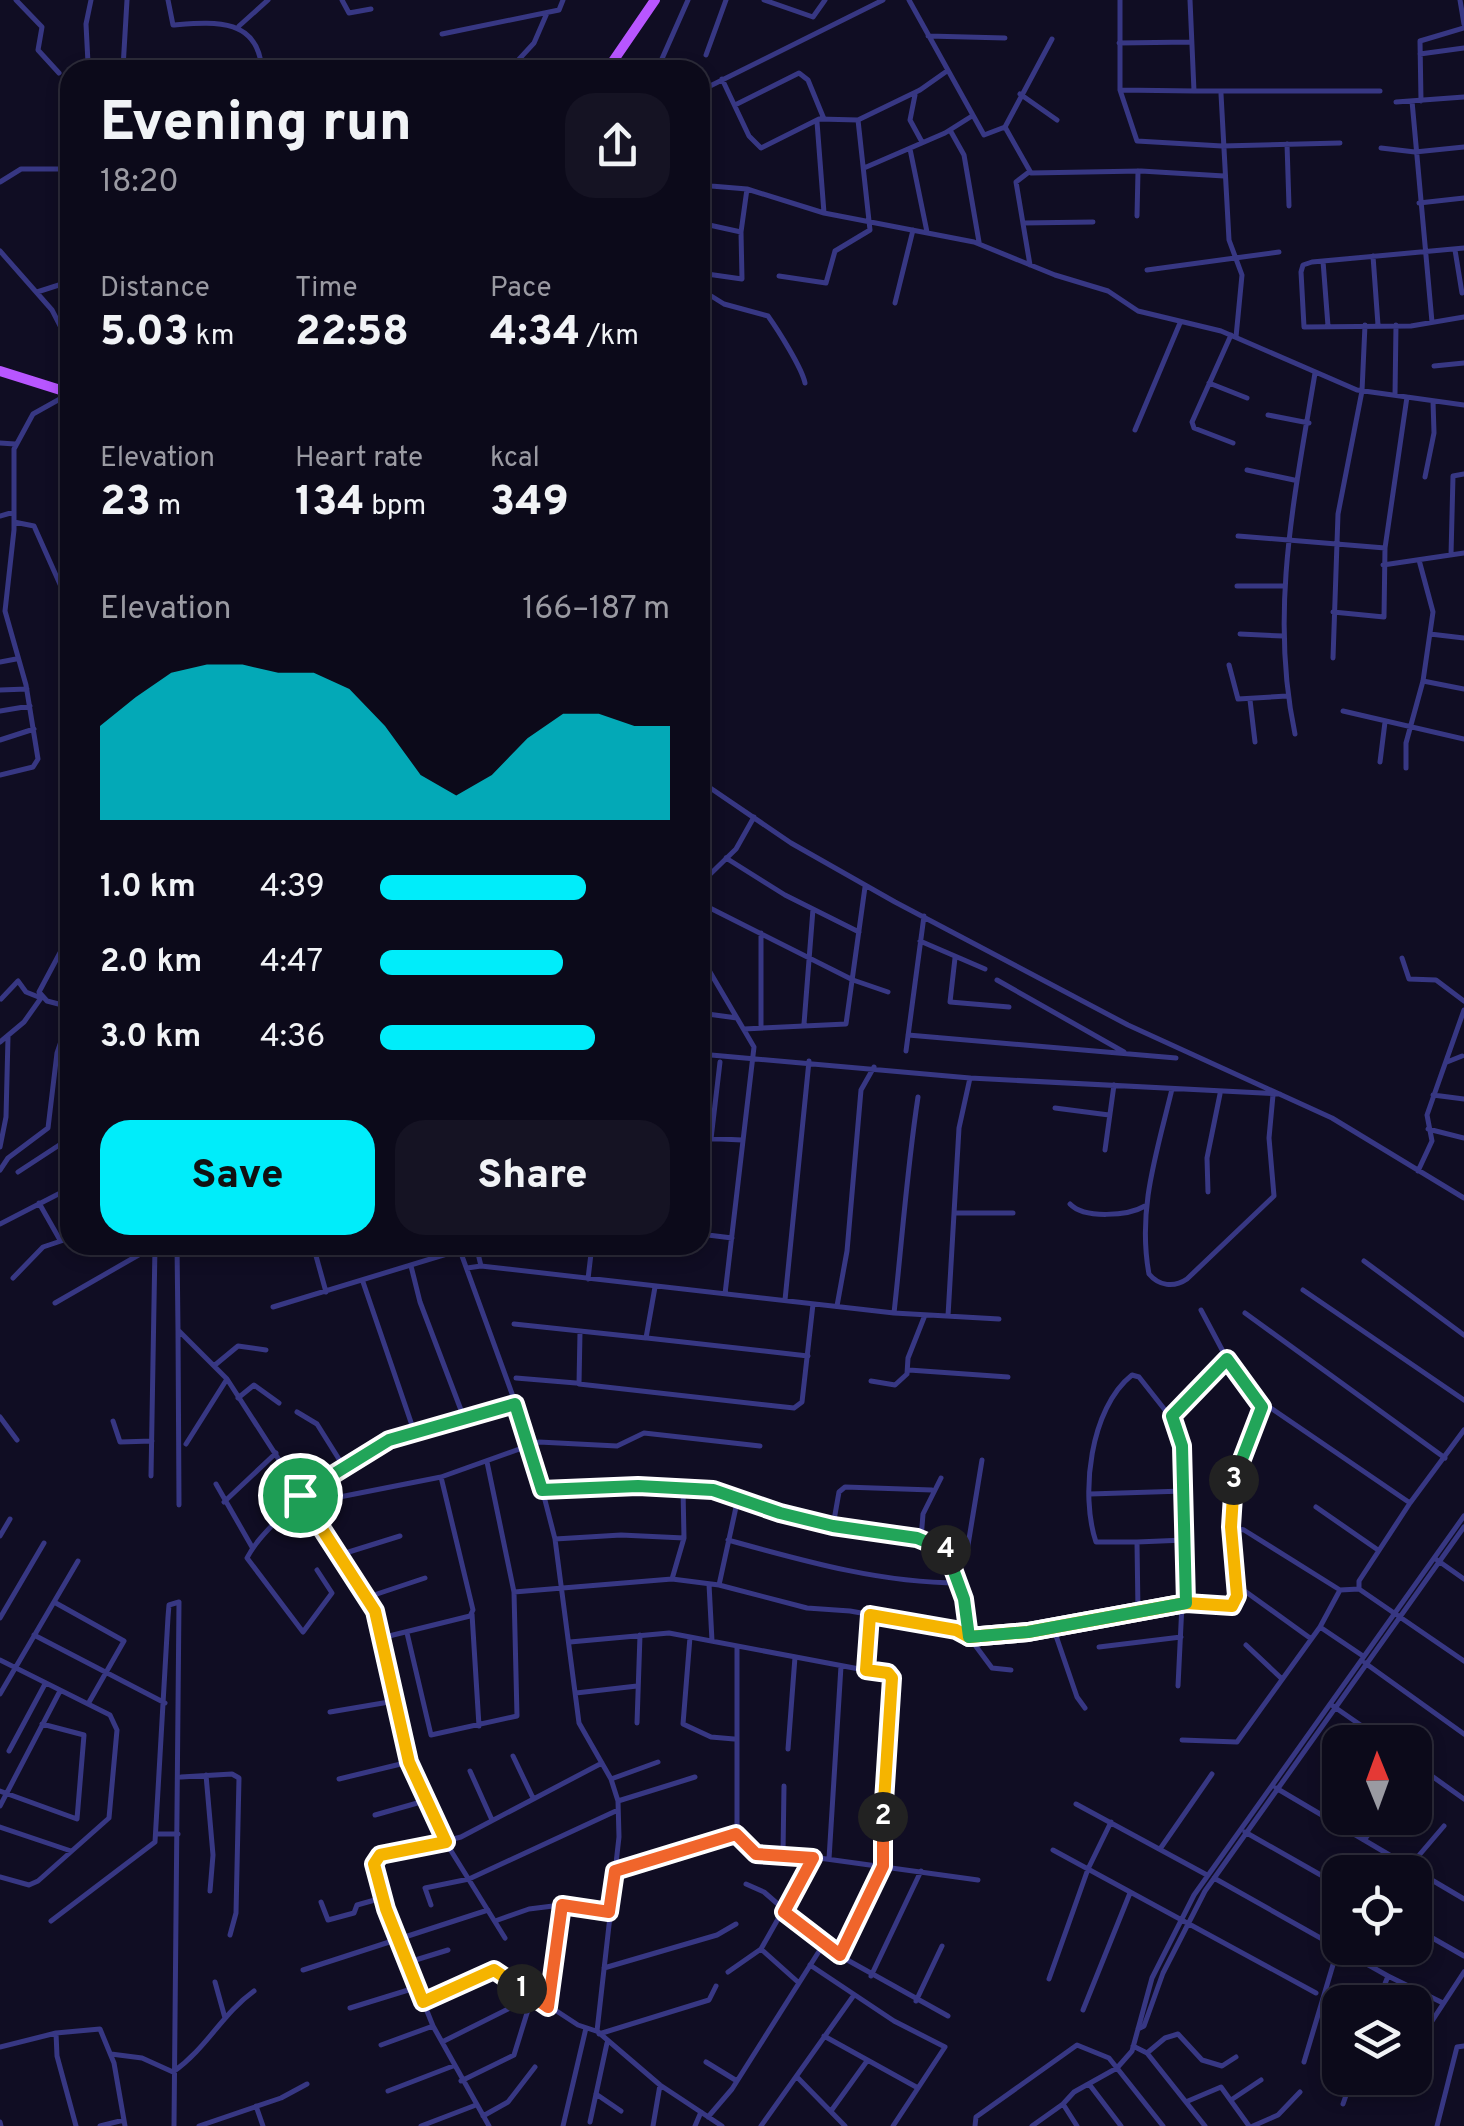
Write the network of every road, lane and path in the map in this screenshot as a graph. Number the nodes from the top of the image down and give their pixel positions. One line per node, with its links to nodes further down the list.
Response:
1 (16, 0): 39 (street)
2 (91, 0): 32 (street)
3 (127, 0): 33 (street)
4 (168, 0): 21 (street)
5 (268, 0): 21 (street)
6 (342, 0): 19 (street)
7 (563, 0): 20 (street)
8 (655, 0): 36 (main road)
9 (688, 0): 37 (street)
10 (726, 0): 31 (street)
11 (764, 0): 18 (street)
12 (825, 0): 18 (street)
13 (882, 0): 40 (street)
14 (909, 0): 24 (street)
15 (1120, 0): 27 (street)
16 (1190, 0): 28 (street)
17 (1460, 0): 22 (street)
18 (781, 3)
19 (371, 10)
20 (547, 13): 23 (street); 35 (street)
21 (239, 26): 34 (street)
22 (1464, 26): 30 (street)
23 (442, 34)
24 (928, 36): 25 (street); 38 (street)
25 (1006, 38)
26 (1052, 39): 46 (street)
27 (1119, 42): 28 (street); 42 (street)
28 (1191, 42): 43 (street)
29 (1464, 48): 30 (street)
30 (1420, 54): 50 (street)
31 (706, 55)
32 (88, 60)
33 (123, 60)
34 (260, 60)
35 (519, 60)
36 (614, 60)
37 (661, 60)
38 (947, 71): 45 (street); 53 (street)
39 (59, 73)
40 (722, 79): 41 (street); 52 (street)
41 (710, 86)
42 (1120, 90): 43 (street); 62 (street)
43 (1194, 91): 47 (street)
44 (1380, 91): 47 (street)
45 (916, 92): 55 (street); 59 (street)
46 (1020, 94): 56 (street); 57 (street)
47 (1221, 94): 62 (street)
48 (1464, 97): 50 (street)
49 (1412, 101): 50 (street); 51 (street); 66 (street)
50 (1421, 101)
51 (1396, 102)
52 (734, 105): 54 (street); 54 (street)
53 (972, 116): 57 (street); 58 (street)
54 (820, 120): 55 (street); 78 (street)
55 (858, 120): 67 (street)
56 (1057, 120)
57 (1005, 128): 70 (street)
58 (950, 130): 59 (street); 87 (street)
59 (922, 142): 65 (street)
60 (1340, 143): 61 (street)
61 (1286, 144): 62 (street); 77 (street)
62 (1222, 146): 71 (street)
63 (1464, 147): 66 (street)
64 (1381, 148): 66 (street)
65 (910, 149): 67 (street); 86 (street)
66 (1414, 152): 76 (street)
67 (864, 168): 82 (street)
68 (60, 169): 72 (street)
69 (1138, 171): 70 (street); 71 (street); 79 (street)
70 (1029, 172): 81 (street)
71 (1224, 176): 94 (street)
72 (0, 182)
73 (710, 185): 74 (street)
74 (747, 189): 78 (street); 85 (street)
75 (1464, 198): 76 (street)
76 (1419, 203): 92 (street)
77 (1289, 206)
78 (824, 214): 82 (street)
79 (1137, 216)
80 (1093, 222): 81 (street)
81 (1023, 223): 96 (street)
82 (870, 224): 84 (street); 99 (street)
83 (710, 226): 85 (street)
84 (913, 230): 86 (street); 104 (street)
85 (741, 232): 98 (street)
86 (928, 232): 87 (street)
87 (979, 244): 96 (street)
88 (1464, 248): 89 (street)
89 (1455, 250): 92 (street); 102 (street)
90 (0, 252): 101 (street)
91 (1279, 252): 94 (street)
92 (1422, 254): 93 (street); 108 (street)
93 (1374, 256): 95 (street); 110 (street)
94 (1236, 259): 97 (street); 113 (street)
95 (1323, 261): 112 (street); 112 (street)
96 (1030, 265): 106 (street)
97 (1148, 270)
98 (710, 274)
99 (778, 276)
100 (60, 286): 101 (street)
101 (37, 292): 107 (street)
102 (1462, 293)
103 (710, 295): 119 (street)
104 (895, 303)
105 (1464, 317): 108 (street)
106 (1181, 321): 113 (street); 130 (street)
107 (60, 322)
108 (1432, 323): 111 (street)
109 (1364, 325): 110 (street); 112 (street); 121 (street)
110 (1378, 325): 111 (street)
111 (1396, 325): 122 (street)
112 (1328, 326)
113 (1233, 336): 117 (street); 118 (street)
114 (1464, 363): 115 (street)
115 (1434, 366)
116 (0, 371): 120 (main road)
117 (1315, 374): 121 (street); 129 (street)
118 (1209, 382): 124 (street); 133 (street)
119 (804, 383)
120 (60, 390)
121 (1362, 391): 122 (street); 143 (street)
122 (1395, 395): 123 (street)
123 (1408, 397): 126 (street); 144 (street)
124 (1247, 398)
125 (60, 399): 132 (street)
126 (1433, 400): 127 (street); 136 (street)
127 (1464, 405)
128 (1268, 414): 129 (street)
129 (1309, 423): 137 (street)
130 (1135, 430)
131 (0, 443): 132 (street)
132 (15, 444): 138 (street)
133 (1234, 444)
134 (1247, 470): 137 (street)
135 (1464, 474): 146 (street)
136 (1426, 477)
137 (1294, 480): 142 (street)
138 (14, 512): 139 (street); 140 (street)
139 (0, 516)
140 (14, 522): 149 (street); 150 (street)
141 (1238, 536): 142 (street)
142 (1288, 538): 143 (street); 152 (street)
143 (1336, 541): 144 (street); 154 (street)
144 (1384, 548): 148 (street)
145 (1464, 553): 146 (street)
146 (1451, 555): 147 (street)
147 (1418, 560): 148 (street); 156 (street)
148 (1383, 565): 154 (street)
149 (4, 581): 153 (street)
150 (60, 584)
151 (1237, 586): 152 (street)
152 (1284, 586): 159 (street)
153 (2, 611): 158 (street)
154 (1333, 612): 161 (street)
155 (1240, 634): 159 (street)
156 (1430, 634): 160 (street); 165 (street)
157 (0, 636): 158 (street)
158 (10, 636): 162 (street)
159 (1283, 636): 169 (street)
160 (1464, 638)
161 (1334, 658)
162 (16, 659): 163 (street); 166 (street)
163 (0, 662)
164 (1228, 665): 170 (street)
165 (1423, 682): 167 (street); 175 (street)
166 (27, 689): 168 (street); 171 (street)
167 (1464, 689)
168 (0, 690)
169 (1287, 696): 170 (street); 177 (street)
170 (1250, 700): 180 (street)
171 (30, 706): 172 (street); 176 (street)
172 (0, 711)
173 (1343, 712): 174 (street)
174 (1386, 722): 175 (street); 181 (street)
175 (1411, 729): 178 (street); 182 (street)
176 (34, 730): 179 (street); 183 (street)
177 (1296, 734)
178 (1464, 739)
179 (0, 740)
180 (1255, 742)
181 (1380, 762)
182 (1406, 768)
183 (0, 775)
184 (710, 788): 185 (street)
185 (754, 817): 186 (street); 188 (street)
186 (726, 858): 187 (street); 190 (street)
187 (710, 874)
188 (865, 886): 191 (street); 192 (street)
189 (710, 908): 193 (street)
190 (813, 909): 192 (street); 196 (street)
191 (924, 916): 194 (street); 236 (street)
192 (859, 932): 201 (street)
193 (761, 933): 196 (street); 213 (street)
194 (920, 941): 197 (street); 215 (street)
195 (60, 952): 204 (street)
196 (810, 957): 201 (street); 212 (street)
197 (954, 958): 199 (street); 208 (street)
198 (1402, 958): 206 (street)
199 (985, 969)
200 (710, 972): 211 (street)
201 (853, 980): 203 (street); 212 (street)
202 (997, 980): 221 (street)
203 (888, 992)
204 (41, 998): 205 (street); 207 (street); 216 (street)
205 (0, 999)
206 (1464, 1001)
207 (60, 1004)
208 (1008, 1007)
209 (1464, 1010): 219 (street)
210 (710, 1014): 211 (street)
211 (738, 1018): 214 (street)
212 (804, 1024): 213 (street)
213 (761, 1026): 214 (street)
214 (744, 1028): 224 (street)
215 (908, 1035): 220 (street); 221 (street)
216 (8, 1037): 217 (street); 230 (street)
217 (0, 1042)
218 (60, 1042): 250 (street)
219 (1452, 1047): 223 (street); 228 (street)
220 (906, 1051)
221 (1126, 1054): 225 (street)
222 (710, 1055): 224 (street)
223 (1463, 1056): 228 (street)
224 (750, 1057): 226 (street); 246 (street)
225 (1176, 1058)
226 (809, 1061): 229 (street); 284 (street)
227 (720, 1062): 245 (street)
228 (1445, 1062): 238 (street)
229 (874, 1067): 232 (street); 287 (street)
230 (8, 1068): 231 (street); 248 (street)
231 (0, 1072)
232 (970, 1078): 233 (street); 259 (street)
233 (1114, 1085): 234 (street); 242 (street)
234 (1172, 1089): 235 (street); 258 (street)
235 (1220, 1094): 237 (street); 253 (street)
236 (1284, 1094): 237 (street); 251 (street)
237 (1272, 1095): 258 (street)
238 (1433, 1095): 240 (street); 243 (street)
239 (918, 1097): 290 (street)
240 (1464, 1099)
241 (1056, 1108): 242 (street)
242 (1109, 1115): 249 (street)
243 (1428, 1129): 244 (street); 251 (street)
244 (1464, 1138)
245 (711, 1139): 246 (street)
246 (743, 1140): 263 (street)
247 (60, 1145): 252 (street)
248 (0, 1147)
249 (1105, 1150)
250 (0, 1170)
251 (1418, 1171): 255 (street)
252 (18, 1172)
253 (1208, 1192)
254 (60, 1193): 256 (street)
255 (1464, 1198)
256 (39, 1204): 261 (street); 264 (street)
257 (1070, 1204): 258 (street)
258 (1145, 1206)
259 (954, 1213): 260 (street); 293 (street)
260 (1013, 1213)
261 (0, 1224)
262 (710, 1235): 263 (street)
263 (732, 1238): 283 (street)
264 (60, 1240): 277 (street)
265 (138, 1255): 285 (street)
266 (156, 1255): 323 (street)
267 (177, 1255): 296 (street)
268 (316, 1255): 282 (street)
269 (440, 1255): 274 (street)
270 (462, 1255): 276 (street)
271 (479, 1255): 275 (street)
272 (591, 1255): 278 (street)
273 (1364, 1261): 298 (street)
274 (410, 1266): 279 (street); 318 (street)
275 (482, 1266): 276 (street); 278 (street)
276 (467, 1268): 313 (street)
277 (13, 1278)
278 (588, 1279): 280 (street)
279 (363, 1282): 282 (street); 321 (street)
280 (655, 1287): 283 (street); 299 (street)
281 (1303, 1290): 311 (street)
282 (326, 1292): 288 (street)
283 (726, 1294): 284 (street)
284 (785, 1300): 286 (street)
285 (55, 1302)
286 (813, 1304): 287 (street); 301 (street)
287 (837, 1306): 290 (street)
288 (273, 1308)
289 (1200, 1310): 302 (street)
290 (894, 1313): 292 (street)
291 (1245, 1313): 328 (street)
292 (925, 1316): 293 (street); 304 (street)
293 (948, 1316): 294 (street)
294 (998, 1319)
295 (514, 1324): 297 (street)
296 (178, 1330): 303 (street); 346 (street)
297 (580, 1332): 299 (street); 309 (street)
298 (1464, 1335)
299 (646, 1338): 301 (street)
300 (266, 1350): 303 (street)
301 (808, 1356): 309 (street)
302 (1227, 1359): 314 (street); 316 (street)
303 (215, 1364): 306 (street)
304 (909, 1370): 305 (street); 308 (street)
305 (1008, 1377)
306 (226, 1378): 310 (street); 324 (street)
307 (516, 1378): 309 (street)
308 (871, 1381)
309 (576, 1383)
310 (238, 1398): 312 (street); 327 (street)
311 (1464, 1400)
312 (278, 1404)
313 (515, 1404): 318 (street); 325 (street)
314 (1262, 1407): 344 (street); 351 (street)
315 (297, 1412): 331 (street)
316 (1172, 1416): 339 (street); 340 (street)
317 (0, 1417): 322 (street)
318 (464, 1419): 321 (street)
319 (112, 1422): 323 (street)
320 (1464, 1430): 328 (street)
321 (415, 1434): 331 (street)
322 (18, 1440)
323 (152, 1441): 332 (street)
324 (186, 1444)
325 (531, 1446): 326 (street); 330 (street); 337 (street)
326 (760, 1446)
327 (276, 1454): 341 (street); 343 (street)
328 (1445, 1458): 344 (street)
329 (982, 1460): 363 (street)
330 (487, 1462): 333 (street); 379 (street)
331 (342, 1465): 341 (street)
332 (151, 1476)
333 (441, 1477): 345 (street); 384 (street)
334 (941, 1478): 338 (street)
335 (216, 1484): 343 (street)
336 (682, 1488): 337 (street); 342 (street); 355 (street)
337 (542, 1490): 356 (street)
338 (932, 1490): 350 (street); 357 (street)
339 (1184, 1492): 340 (street); 359 (street)
340 (1088, 1494): 361 (street)
341 (300, 1495): 345 (street); 362 (street)
342 (738, 1498): 350 (street); 358 (street)
343 (224, 1502): 362 (street)
344 (1410, 1503): 364 (street)
345 (304, 1504): 365 (street)
346 (179, 1505)
347 (1316, 1507): 364 (street)
348 (1464, 1517): 366 (street)
349 (10, 1519): 353 (street)
350 (833, 1526): 357 (street)
351 (1231, 1527): 374 (street); 378 (street)
352 (1464, 1527): 366 (street)
353 (0, 1536)
354 (400, 1536): 365 (street)
355 (684, 1538): 356 (street); 371 (street)
356 (555, 1539): 377 (street)
357 (921, 1539): 363 (street)
358 (728, 1540): 372 (street); 375 (street)
359 (1184, 1540): 361 (street); 382 (street)
360 (44, 1542): 387 (street)
361 (1137, 1542): 383 (street)
362 (252, 1547): 368 (street)
363 (948, 1550): 372 (street)
364 (1378, 1550): 376 (street)
365 (339, 1555): 380 (street)
366 (1438, 1560): 370 (street); 386 (street)
367 (78, 1561): 381 (street)
368 (317, 1570)
369 (425, 1578): 380 (street)
370 (1464, 1578)
371 (672, 1579): 373 (street); 377 (street)
372 (959, 1582): 393 (street)
373 (708, 1584): 375 (street); 398 (street)
374 (1236, 1584): 382 (street); 397 (street)
375 (719, 1585): 385 (street)
376 (1358, 1589): 378 (street); 386 (street)
377 (562, 1590): 379 (street); 399 (street)
378 (1340, 1590): 389 (street)
379 (514, 1592): 428 (street)
380 (368, 1597): 395 (street)
381 (54, 1602): 391 (street); 411 (street)
382 (1184, 1603): 383 (street); 394 (street)
383 (1138, 1612): 388 (street)
384 (472, 1613): 390 (street); 428 (street)
385 (870, 1615): 393 (street); 409 (street)
386 (1398, 1615): 405 (street); 406 (street)
387 (0, 1618)
388 (1053, 1627): 393 (street); 423 (street)
389 (1320, 1627): 397 (street); 405 (street)
390 (407, 1633): 395 (street); 428 (street)
391 (34, 1635): 408 (street); 411 (street)
392 (640, 1635): 396 (street); 399 (street); 414 (street)
393 (968, 1636): 410 (street)
394 (1180, 1636): 402 (street); 415 (street)
395 (381, 1638): 419 (street)
396 (690, 1638): 398 (street); 430 (street)
397 (1311, 1639): 412 (street)
398 (712, 1641): 401 (street)
399 (570, 1642): 417 (street)
400 (1246, 1645): 412 (street)
401 (736, 1647): 403 (street); 430 (street)
402 (1099, 1647)
403 (795, 1657): 407 (street); 432 (street)
404 (0, 1660): 408 (street)
405 (1364, 1660): 422 (street); 429 (street); 444 (street)
406 (1464, 1661)
407 (841, 1666): 409 (street); 479 (street)
408 (15, 1668): 413 (street); 418 (street)
409 (866, 1670): 480 (street)
410 (1012, 1670)
411 (107, 1672): 420 (street); 421 (street)
412 (1282, 1679): 431 (street)
413 (45, 1684): 416 (street); 433 (street)
414 (637, 1686): 417 (street); 425 (street)
415 (1178, 1686)
416 (60, 1691): 421 (street); 426 (street)
417 (575, 1693): 436 (street)
418 (0, 1694)
419 (395, 1701): 424 (street); 435 (street)
420 (165, 1703): 442 (street); 464 (street)
421 (88, 1704): 473 (street)
422 (1333, 1706): 427 (street); 444 (street)
423 (1085, 1708)
424 (330, 1712)
425 (637, 1723)
426 (42, 1724): 449 (street); 449 (street)
427 (1360, 1725)
428 (479, 1726)
429 (1464, 1734)
430 (736, 1736): 466 (street)
431 (1182, 1740)
432 (788, 1749)
433 (8, 1751)
434 (513, 1756): 450 (street)
435 (409, 1762): 445 (street); 452 (street)
436 (602, 1762): 446 (street); 450 (street)
437 (658, 1762): 446 (street)
438 (470, 1771): 459 (street)
439 (1212, 1774): 471 (street)
440 (206, 1775): 442 (street); 491 (street); 505 (street)
441 (1432, 1776): 451 (street)
442 (181, 1777): 465 (street)
443 (695, 1777): 453 (street)
444 (1280, 1777): 448 (street); 474 (street)
445 (339, 1779)
446 (612, 1779): 453 (street)
447 (784, 1786): 475 (street)
448 (1276, 1788): 458 (street); 463 (street)
449 (3, 1792): 455 (street)
450 (532, 1798): 459 (street)
451 (1464, 1799)
452 (428, 1800): 457 (street); 470 (street)
453 (618, 1802): 456 (street)
454 (1076, 1804): 460 (street)
455 (0, 1806)
456 (618, 1810): 482 (street); 487 (street)
457 (375, 1814)
458 (1322, 1816)
459 (492, 1820): 470 (street)
460 (1111, 1822): 471 (street); 481 (street)
461 (1444, 1826): 477 (street)
462 (0, 1827): 473 (street)
463 (1245, 1832): 474 (street); 485 (street)
464 (156, 1834): 465 (street); 501 (street)
465 (178, 1834): 565 (street)
466 (738, 1834): 475 (street); 482 (street)
467 (1355, 1835): 469 (street)
468 (1368, 1835): 469 (street)
469 (1364, 1840): 476 (street)
470 (446, 1842): 487 (street); 493 (street)
471 (1160, 1849): 484 (street)
472 (1053, 1850): 481 (street)
473 (71, 1852): 486 (street)
474 (1226, 1852): 484 (street)
475 (782, 1854): 478 (street)
476 (1389, 1855)
477 (1419, 1855)
478 (813, 1858): 479 (street); 500 (street)
479 (829, 1859): 480 (street)
480 (883, 1866): 483 (street); 514 (street)
481 (1088, 1869): 492 (street); 526 (street)
482 (615, 1871): 499 (street)
483 (921, 1871): 488 (street); 524 (street)
484 (1210, 1876): 503 (street); 508 (street)
485 (1322, 1876)
486 (0, 1877)
487 (469, 1879): 496 (street); 498 (street)
488 (978, 1880)
489 (1432, 1880): 494 (street)
490 (746, 1884): 500 (street)
491 (210, 1891)
492 (1130, 1893): 503 (street); 541 (street)
493 (382, 1898): 495 (street); 509 (street)
494 (1464, 1898)
495 (321, 1902)
496 (431, 1905)
497 (562, 1905): 499 (street); 502 (street); 539 (street)
498 (488, 1910): 502 (street); 509 (street)
499 (609, 1912): 520 (street)
500 (784, 1912): 510 (street); 512 (street)
501 (50, 1921)
502 (495, 1922): 506 (street)
503 (1184, 1923): 533 (street); 553 (street)
504 (736, 1924): 520 (street)
505 (230, 1934)
506 (505, 1938)
507 (1432, 1938): 515 (street)
508 (1322, 1939)
509 (400, 1942): 516 (street); 521 (street)
510 (824, 1944): 514 (street); 517 (street)
511 (942, 1946): 536 (street)
512 (762, 1949): 522 (street); 528 (street)
513 (448, 1950): 516 (street)
514 (840, 1955): 524 (street)
515 (1464, 1956)
516 (409, 1962): 530 (street)
517 (810, 1965): 528 (street); 534 (street)
518 (1333, 1965): 561 (street)
519 (1368, 1965): 525 (street)
520 (604, 1968): 547 (street)
521 (303, 1970)
522 (728, 1972)
523 (1464, 1972): 538 (street)
524 (871, 1976): 536 (street)
525 (1388, 1976): 529 (street); 538 (street)
526 (1049, 1979)
527 (214, 1982): 543 (street)
528 (799, 1983): 569 (street)
529 (1385, 1985)
530 (419, 1986): 537 (street); 540 (street)
531 (716, 1986): 547 (street)
532 (254, 1990): 543 (street)
533 (1316, 1993)
534 (854, 1995): 549 (street); 573 (street)
535 (532, 1997): 537 (street); 539 (street); 550 (street); 568 (street)
536 (916, 2001): 542 (street)
537 (423, 2002): 545 (street)
538 (1444, 2002): 544 (street)
539 (548, 2007): 546 (street)
540 (350, 2008)
541 (1083, 2010)
542 (948, 2016)
543 (226, 2021): 565 (street)
544 (1432, 2021)
545 (433, 2026): 550 (street); 552 (street)
546 (586, 2028): 547 (street); 597 (street)
547 (598, 2032): 551 (street)
548 (56, 2033): 555 (street); 557 (street); 590 (street)
549 (824, 2036): 559 (street); 566 (street)
550 (442, 2042): 562 (street)
551 (607, 2043): 572 (street); 576 (street)
552 (380, 2044)
553 (1133, 2046): 556 (street); 564 (street)
554 (1464, 2046): 611 (street)
555 (0, 2047)
556 (1147, 2053): 558 (street); 579 (street)
557 (110, 2054): 565 (street); 589 (street)
558 (1236, 2057)
559 (867, 2061): 573 (street); 585 (street)
560 (706, 2062): 569 (street)
561 (1304, 2062)
562 (453, 2066): 568 (street); 574 (street)
563 (534, 2067): 587 (street)
564 (1117, 2068): 571 (street); 604 (street); 608 (street)
565 (174, 2072): 592 (street)
566 (797, 2077): 585 (street); 601 (street)
567 (1260, 2080): 578 (street)
568 (461, 2081): 582 (street)
569 (737, 2081): 586 (street)
570 (306, 2084): 583 (street)
571 (1089, 2084): 580 (street); 607 (street)
572 (660, 2085): 586 (street); 598 (street)
573 (918, 2088): 603 (street)
574 (388, 2091)
575 (1300, 2092): 610 (street)
576 (596, 2094): 584 (street); 588 (street)
577 (1346, 2095): 581 (street)
578 (1231, 2100): 579 (street); 610 (street)
579 (1188, 2101): 609 (street)
580 (1063, 2104): 605 (street); 606 (street)
581 (1343, 2104)
582 (476, 2105): 587 (street); 595 (street)
583 (256, 2106): 593 (street); 594 (street)
584 (621, 2110)
585 (831, 2111): 602 (street)
586 (704, 2115): 599 (street); 600 (street)
587 (483, 2116): 596 (street)
588 (590, 2122)
589 (125, 2123): 591 (street)
590 (76, 2126)
591 (100, 2126)
592 (174, 2126)
593 (199, 2126)
594 (264, 2126)
595 (420, 2126)
596 (488, 2126)
597 (563, 2126)
598 (653, 2126)
599 (695, 2126)
600 (722, 2126)
601 (761, 2126)
602 (845, 2126)
603 (893, 2126)
604 (975, 2126)
605 (1032, 2126)
606 (1077, 2126)
607 (1121, 2126)
608 (1163, 2126)
609 (1205, 2126)
610 (1251, 2126)
611 (1437, 2126): 612 (street)
612 (1446, 2126)

